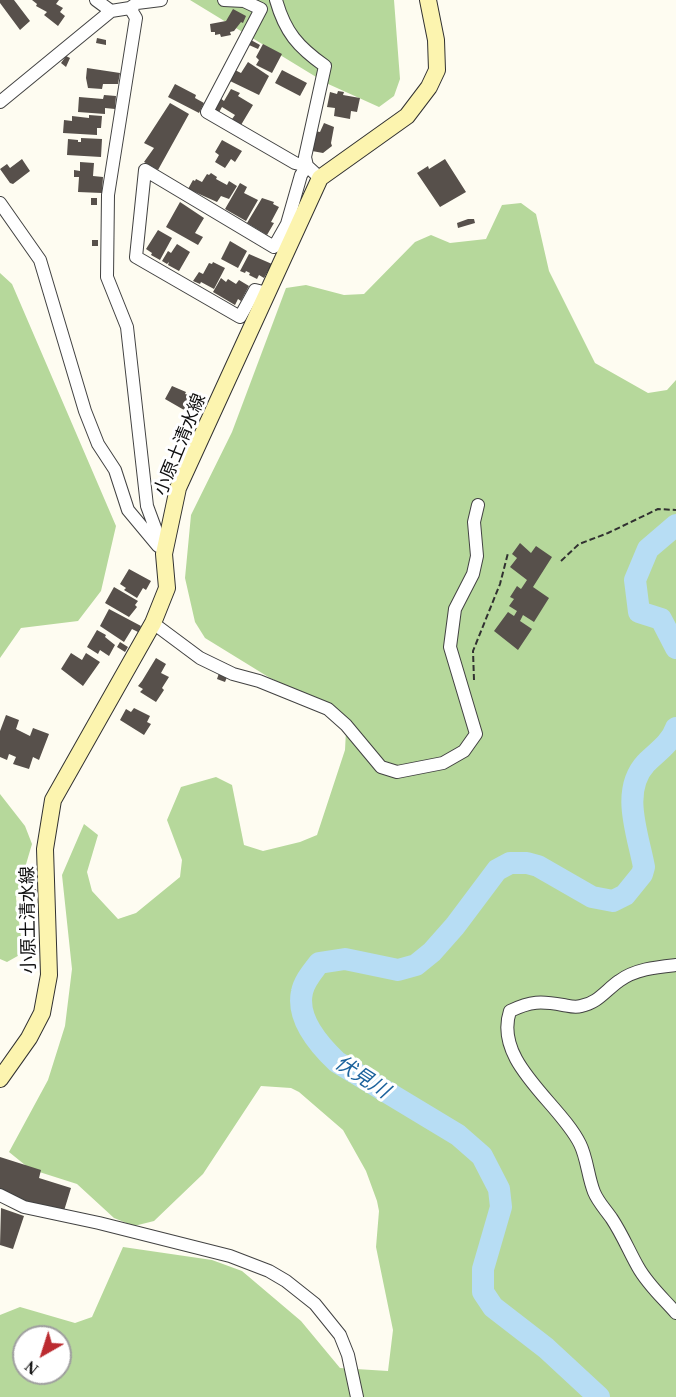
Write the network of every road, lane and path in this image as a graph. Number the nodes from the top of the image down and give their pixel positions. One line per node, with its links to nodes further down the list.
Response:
1 (96, 0): 7 (street)
2 (161, 0): 6 (street)
3 (224, 0): 9 (street)
4 (276, 0): 9 (street)
5 (428, 0): 9 (main road, 小原土清水線)
6 (130, 8): 7 (street); 15 (street)
7 (111, 11): 8 (street)
8 (0, 102)
9 (314, 172): 11 (main road, 小原土清水線); 11 (street)
10 (0, 203): 15 (street)
11 (267, 293): 15 (main road, 小原土清水線)
12 (478, 504): 17 (street)
13 (676, 510): 16 (path)
14 (508, 553): 18 (path)
15 (164, 554): 17 (main road, 小原土清水線)
16 (561, 561)
17 (153, 623): 20 (main road, 小原土清水線)
18 (474, 687)
19 (676, 965): 22 (street)
20 (0, 1079)
21 (0, 1195): 23 (street)
22 (676, 1313)
23 (357, 1397)

